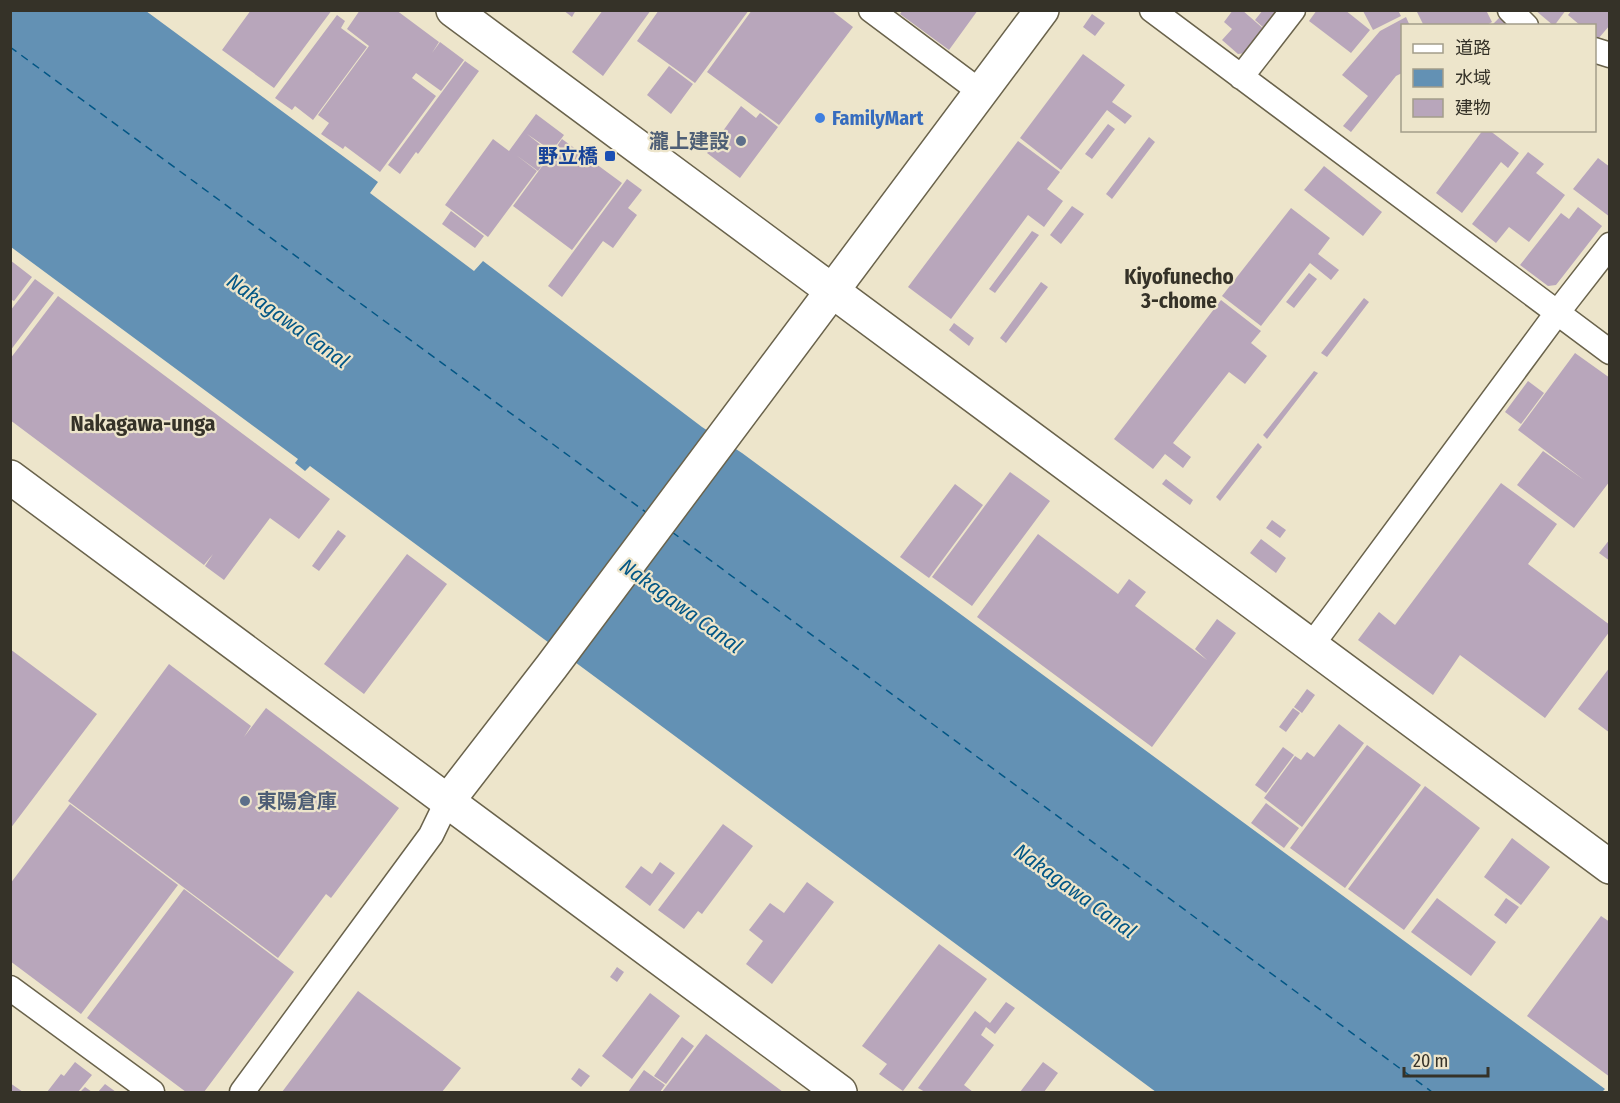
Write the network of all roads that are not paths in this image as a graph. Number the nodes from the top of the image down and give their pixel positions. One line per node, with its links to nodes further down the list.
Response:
1 (871, 10): 9 (street)
2 (1042, 10): 9 (street)
3 (1152, 10): 8 (street)
4 (1293, 10): 8 (street)
5 (1510, 10): 7 (street)
6 (470, 15): 11 (street)
7 (1524, 24)
8 (1241, 77): 12 (street)
9 (982, 93): 11 (street)
10 (1610, 245): 12 (street)
11 (833, 292): 15 (street); 16 (street)
12 (1557, 313): 13 (street); 15 (street)
13 (1610, 352)
14 (10, 477): 16 (street)
15 (1311, 646): 17 (street)
16 (447, 802): 20 (street); 21 (street)
17 (1610, 867)
18 (10, 988): 19 (street)
19 (152, 1092)
20 (242, 1092)
21 (840, 1092)

